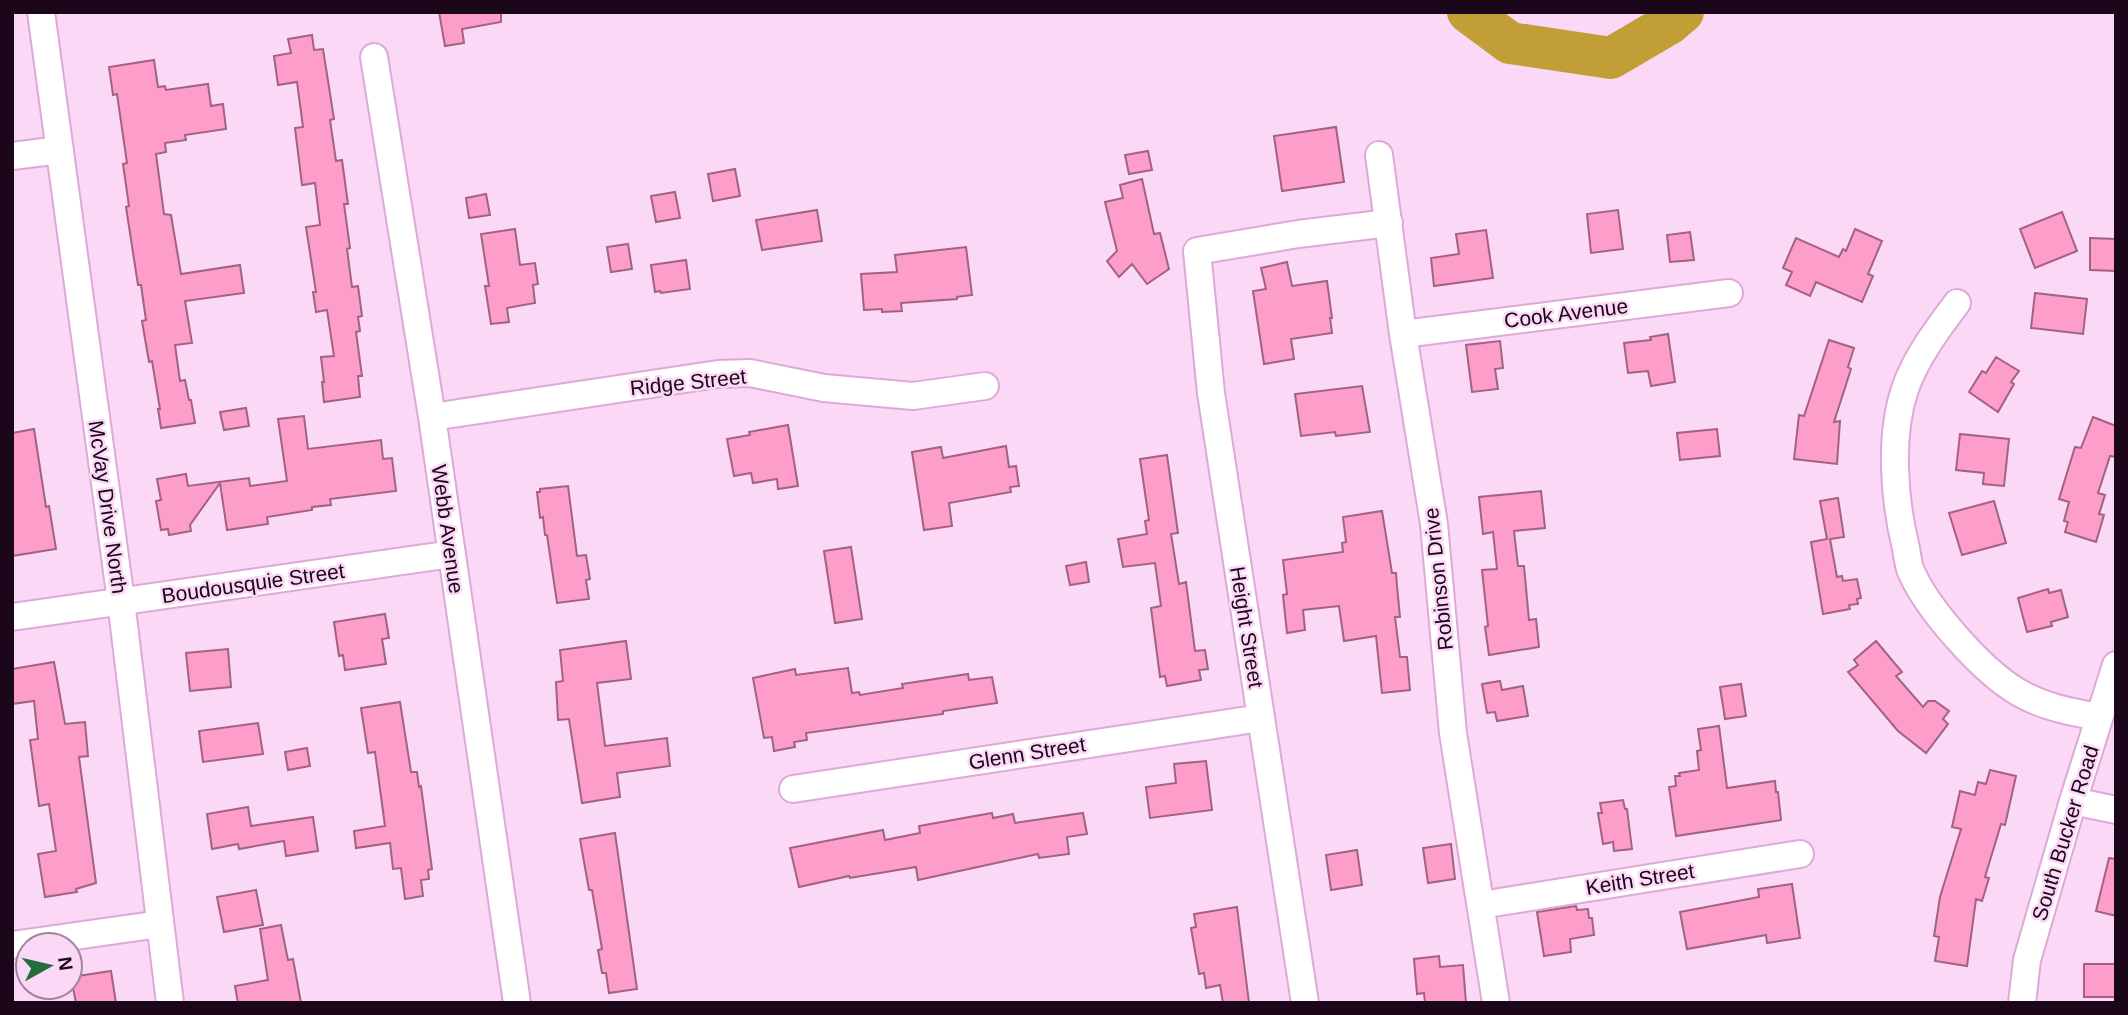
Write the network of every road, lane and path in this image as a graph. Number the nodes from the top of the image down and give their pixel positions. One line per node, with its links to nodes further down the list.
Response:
1 (41, 12): 3 (street, McVay Drive North)
2 (374, 57): 11 (street, Webb Avenue)
3 (60, 150): 5 (street); 13 (street, McVay Drive North)
4 (1379, 155): 6 (street, Robinson Drive)
5 (12, 156)
6 (1389, 223): 9 (street, Robinson Drive); 16 (street, Height Street)
7 (1729, 293): 9 (street, Cook Avenue)
8 (1957, 303): 17 (street)
9 (1403, 334): 22 (street, Robinson Drive)
10 (985, 386): 11 (street, Ridge Street)
11 (432, 417): 12 (street, Webb Avenue)
12 (452, 554): 13 (street, Boudousquie Street); 26 (street, Webb Avenue)
13 (121, 601): 14 (street, Boudousquie Street); 23 (street, McVay Drive North)
14 (12, 617)
15 (2116, 665): 17 (street, South Bucker Road)
16 (1261, 718): 18 (street, Glenn Street); 27 (street, Height Street)
17 (2099, 718): 19 (street, South Bucker Road)
18 (793, 789)
19 (2073, 801): 20 (street); 29 (street, South Bucker Road)
20 (2116, 810)
21 (1800, 854): 22 (street, Keith Street)
22 (1481, 905): 28 (street, Robinson Drive)
23 (160, 924): 24 (street); 25 (street, McVay Drive North)
24 (12, 945)
25 (170, 1003)
26 (517, 1003)
27 (1305, 1003)
28 (1496, 1003)
29 (2022, 1003)

